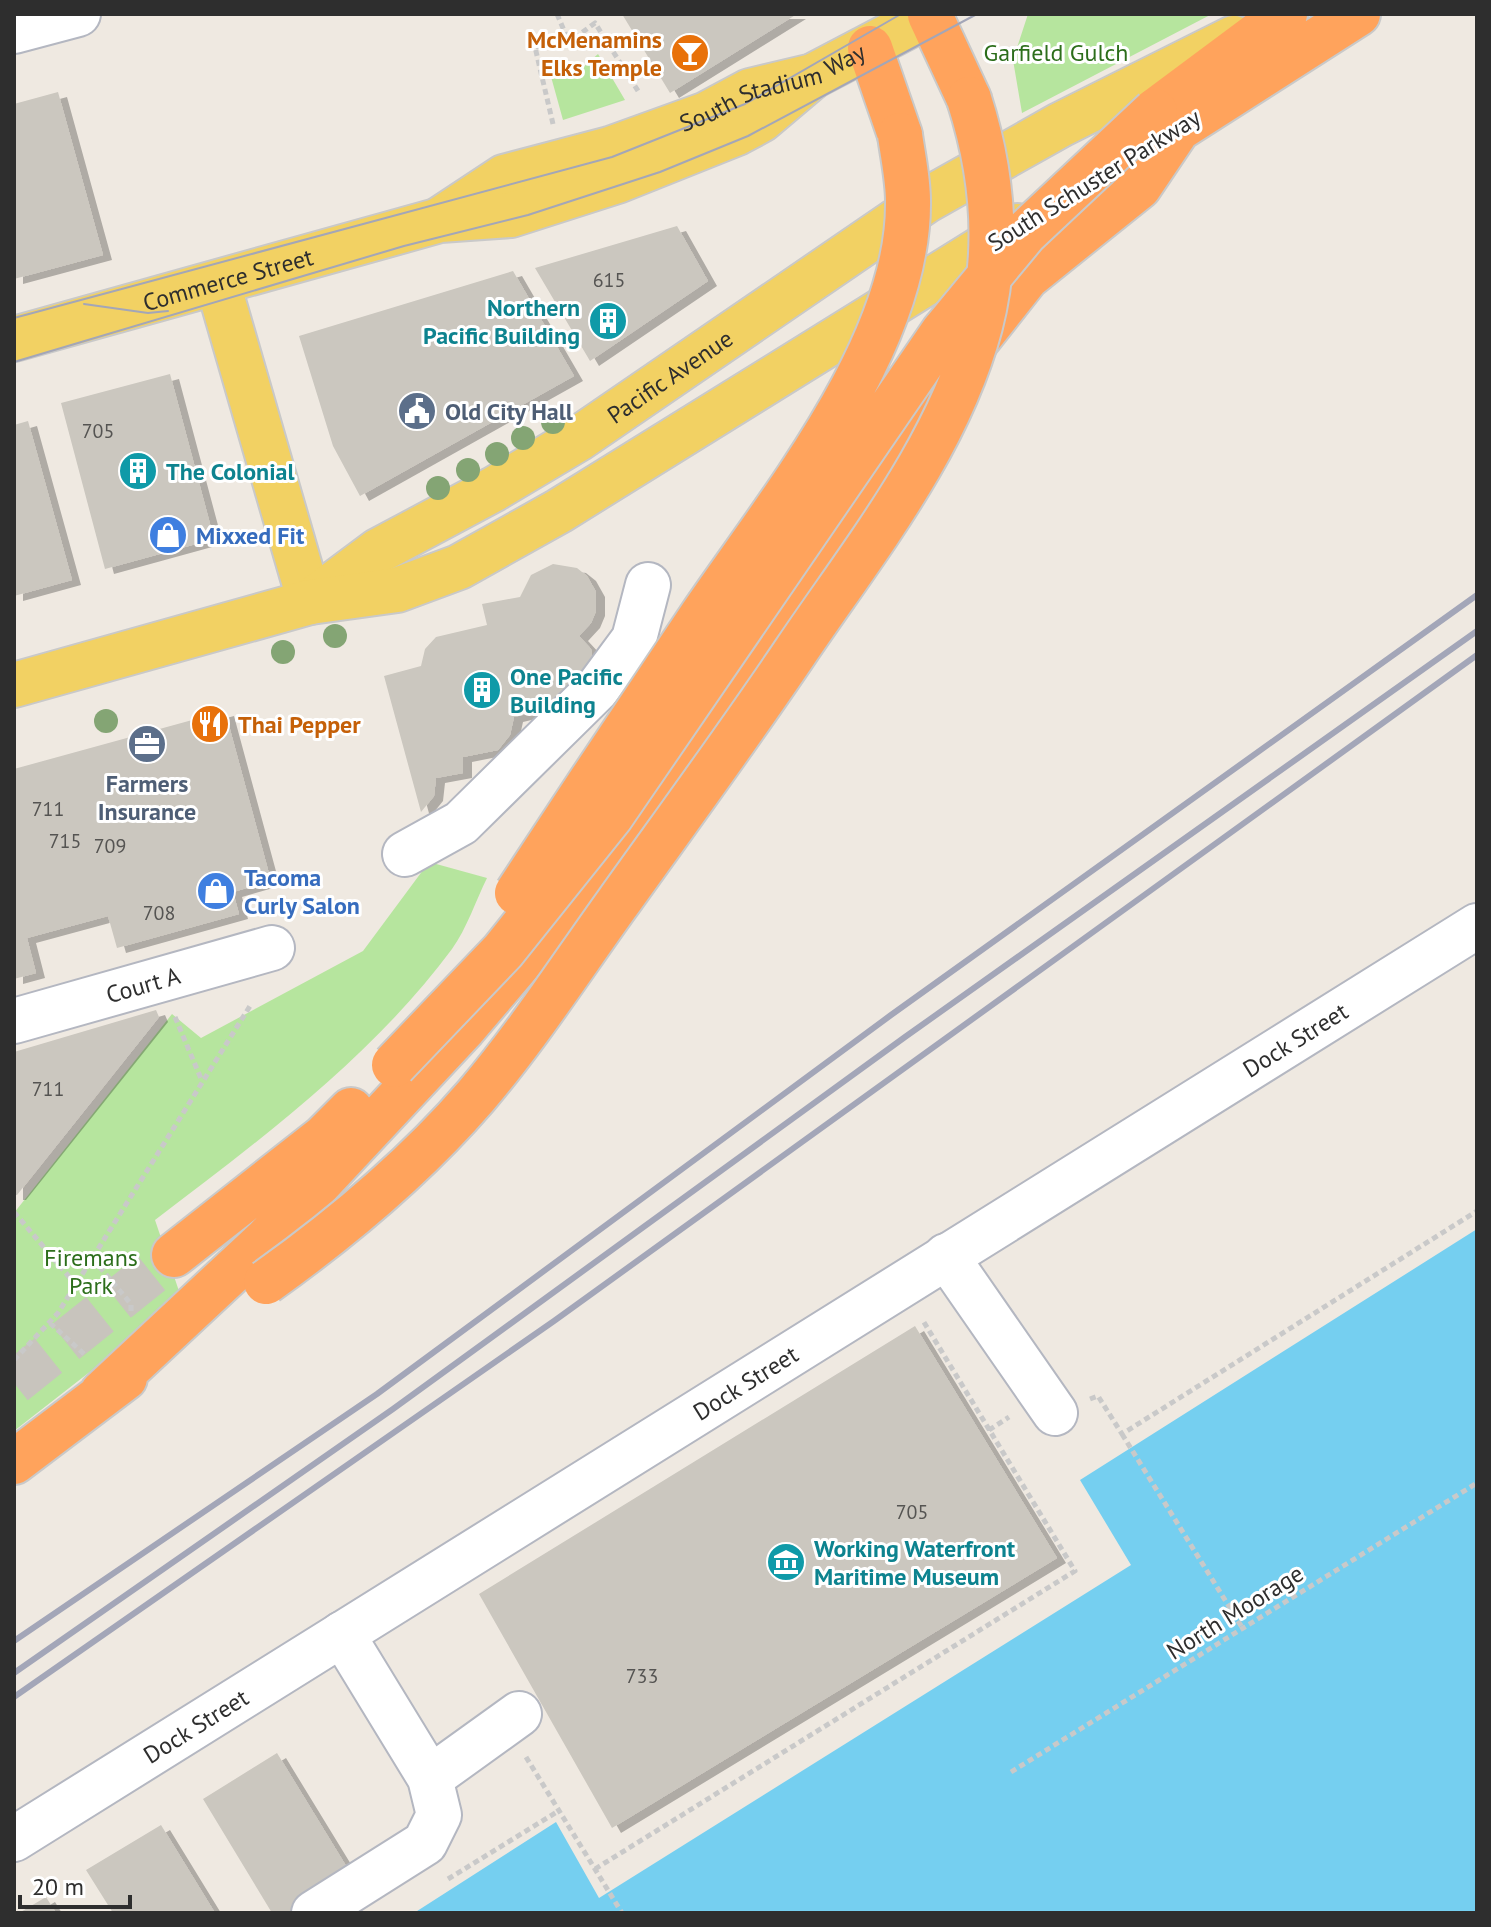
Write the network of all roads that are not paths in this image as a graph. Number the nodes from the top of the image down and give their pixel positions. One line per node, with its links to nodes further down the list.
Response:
1 (78, 14): 5 (street)
2 (930, 14): 6 (main road, South Stadium Way); 24 (highway, bridge)
3 (1283, 14): 8 (highway); 15 (main road, Pacific Avenue)
4 (1358, 14): 8 (highway, South Schuster Parkway)
5 (14, 31)
6 (870, 48): 7 (main road, South Stadium Way); 21 (highway, bridge)
7 (813, 76): 9 (main road, South Stadium Way); 10 (main road, Commerce Street)
8 (1166, 120): 13 (main road, South Schuster Parkway); 21 (highway, bridge); 24 (highway)
9 (610, 149): 10 (main road, Commerce Street)
10 (440, 220): 11 (main road, Commerce Street)
11 (218, 284): 12 (main road, Commerce Street); 15 (main road)
12 (14, 339)
13 (828, 343): 15 (main road, Pacific Avenue)
14 (648, 585): 17 (street)
15 (310, 602): 16 (main road, Pacific Avenue)
16 (14, 685)
17 (405, 854)
18 (1477, 926): 23 (street, Dock Street)
19 (272, 948): 20 (street, Court A)
20 (14, 1021)
21 (394, 1065): 22 (highway)
22 (174, 1255)
23 (946, 1256): 25 (street); 27 (street, Dock Street)
24 (98, 1378): 26 (highway)
25 (1055, 1413)
26 (14, 1462)
27 (342, 1634): 29 (street); 30 (street, Dock Street)
28 (512, 1719): 29 (street)
29 (430, 1778): 31 (street)
30 (14, 1839)
31 (314, 1913)

